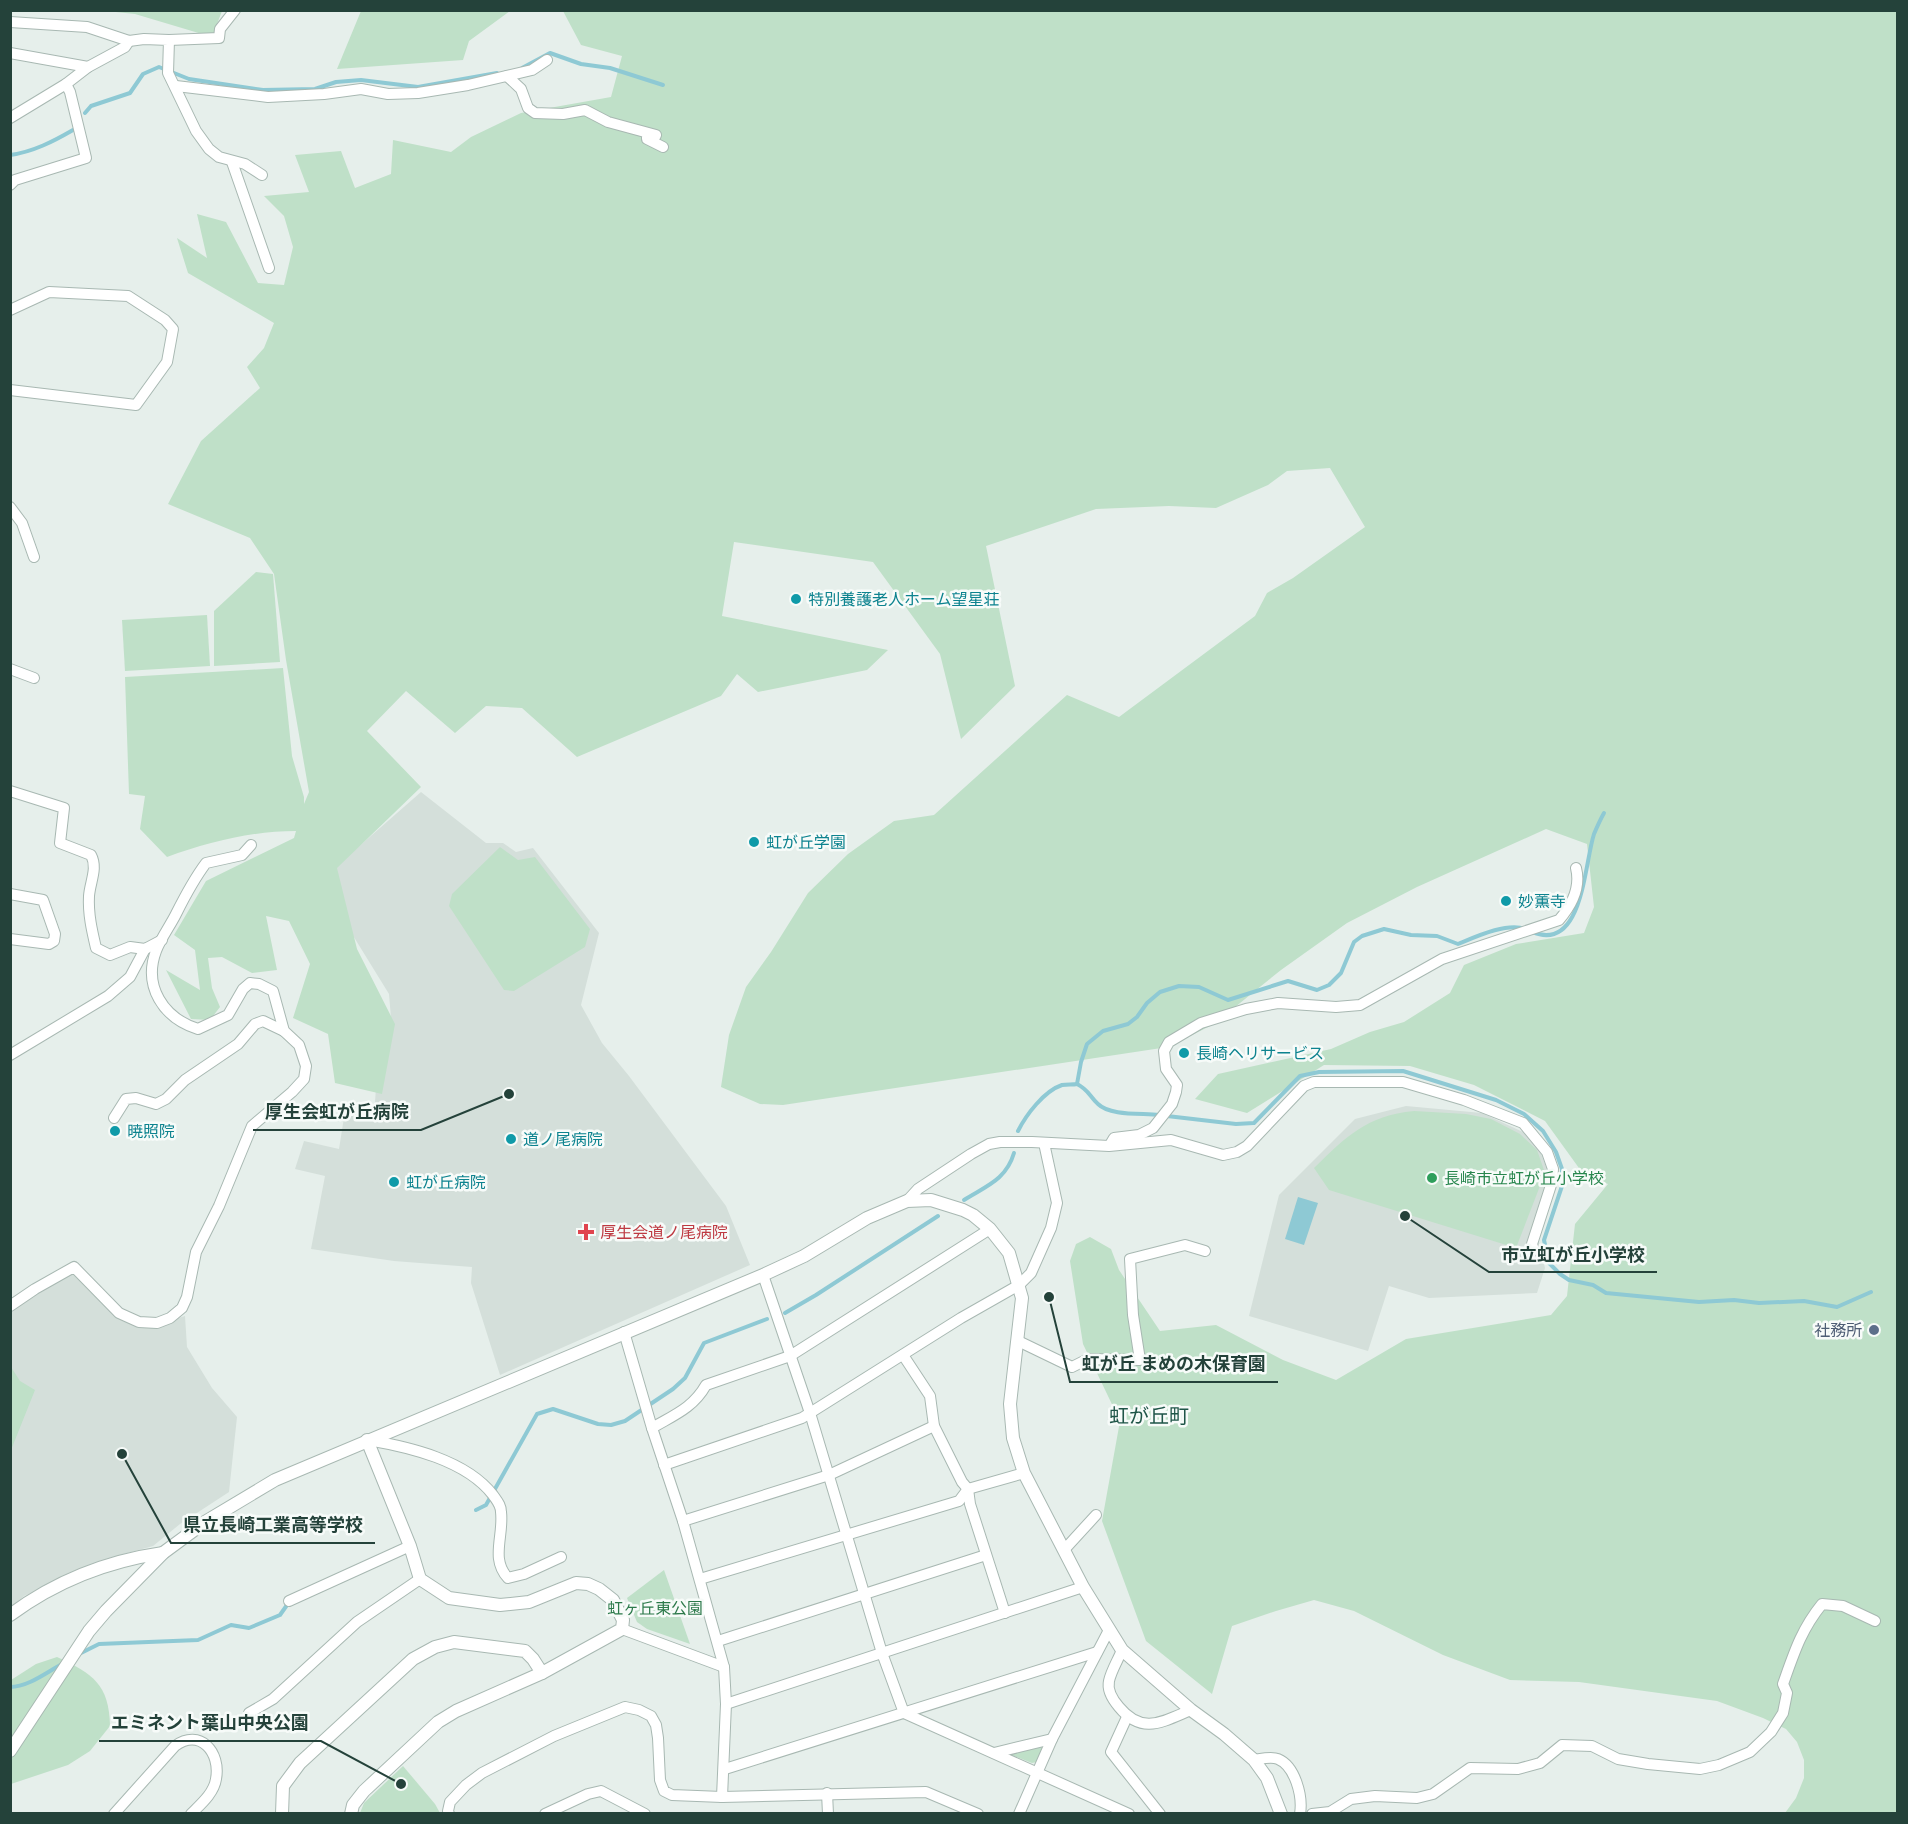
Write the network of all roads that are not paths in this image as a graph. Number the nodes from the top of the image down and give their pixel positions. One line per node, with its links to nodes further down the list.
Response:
1 (235, 10): 3 (street)
2 (10, 22): 4 (street)
3 (169, 40): 4 (street); 10 (street)
4 (129, 41): 7 (street)
5 (10, 53): 7 (street)
6 (547, 60): 8 (street)
7 (88, 67): 9 (street)
8 (507, 76): 10 (street); 12 (street)
9 (66, 84): 11 (street); 15 (street)
10 (176, 86): 13 (street)
11 (10, 118)
12 (663, 147)
13 (232, 162): 14 (street); 16 (street)
14 (262, 175)
15 (10, 185)
16 (269, 268)
17 (10, 310): 18 (street)
18 (10, 390)
19 (10, 507): 20 (street)
20 (34, 557)
21 (10, 669): 22 (street)
22 (34, 678)
23 (10, 790): 29 (street)
24 (251, 844): 28 (street)
25 (1576, 868): 34 (street)
26 (10, 894): 27 (street)
27 (10, 939)
28 (162, 940): 29 (street); 30 (street)
29 (145, 949): 31 (street)
30 (284, 1031): 32 (street); 41 (street)
31 (10, 1055)
32 (114, 1118)
33 (1044, 1143): 34 (street); 35 (street); 40 (street)
34 (1109, 1146): 37 (street)
35 (907, 1201): 36 (street); 39 (street)
36 (990, 1229): 40 (street); 45 (street)
37 (1534, 1250)
38 (1206, 1251): 43 (street)
39 (763, 1275): 42 (street); 45 (street)
40 (1019, 1285): 43 (street); 44 (street)
41 (10, 1306)
42 (624, 1332): 48 (street); 49 (street)
43 (1018, 1341): 51 (street)
44 (903, 1355): 46 (street); 47 (street)
45 (790, 1356): 46 (street); 48 (street)
46 (810, 1413): 50 (street); 52 (street)
47 (934, 1426): 52 (street); 53 (street)
48 (652, 1428): 50 (street)
49 (367, 1440): 57 (street); 59 (street); 61 (street)
50 (664, 1465): 55 (street)
51 (1024, 1473): 53 (street); 58 (street)
52 (830, 1475): 55 (street); 56 (street)
53 (968, 1489): 56 (street); 60 (street)
54 (1096, 1515): 58 (street)
55 (683, 1521): 63 (street)
56 (847, 1536): 63 (street); 65 (street)
57 (410, 1546): 62 (street); 66 (street)
58 (1064, 1550): 64 (street)
59 (163, 1553): 68 (street); 84 (street)
60 (986, 1555): 65 (street); 67 (street)
61 (561, 1557)
62 (420, 1579): 70 (street); 80 (street)
63 (700, 1580): 72 (street)
64 (1083, 1587): 67 (street); 71 (street)
65 (863, 1593): 72 (street); 75 (street)
66 (289, 1601)
67 (1005, 1613): 75 (street)
68 (10, 1615)
69 (1875, 1621): 105 (street)
70 (622, 1629): 76 (street); 77 (street)
71 (1109, 1630): 73 (street); 74 (street)
72 (718, 1641): 76 (street)
73 (1122, 1650): 79 (street); 82 (street)
74 (1096, 1652): 81 (street); 83 (street)
75 (882, 1653): 78 (street); 81 (street)
76 (724, 1666): 78 (street)
77 (542, 1674): 93 (street); 94 (street)
78 (726, 1704): 87 (street)
79 (1191, 1710): 82 (street); 86 (street)
80 (249, 1713)
81 (904, 1713): 85 (street); 87 (street)
82 (1127, 1717): 102 (street)
83 (1052, 1739): 85 (street); 88 (street)
84 (10, 1751)
85 (994, 1753): 88 (street)
86 (1254, 1760): 103 (street); 104 (street)
87 (725, 1770): 90 (street)
88 (1037, 1772): 100 (street); 101 (street)
89 (827, 1793): 90 (street); 98 (street); 99 (street)
90 (722, 1797): 95 (street)
91 (114, 1814): 92 (street)
92 (191, 1814)
93 (282, 1814)
94 (351, 1814)
95 (449, 1814)
96 (545, 1814): 97 (street)
97 (645, 1814)
98 (828, 1814)
99 (978, 1814)
100 (1019, 1814)
101 (1129, 1814)
102 (1161, 1814)
103 (1281, 1814)
104 (1300, 1814)
105 (1312, 1814)

